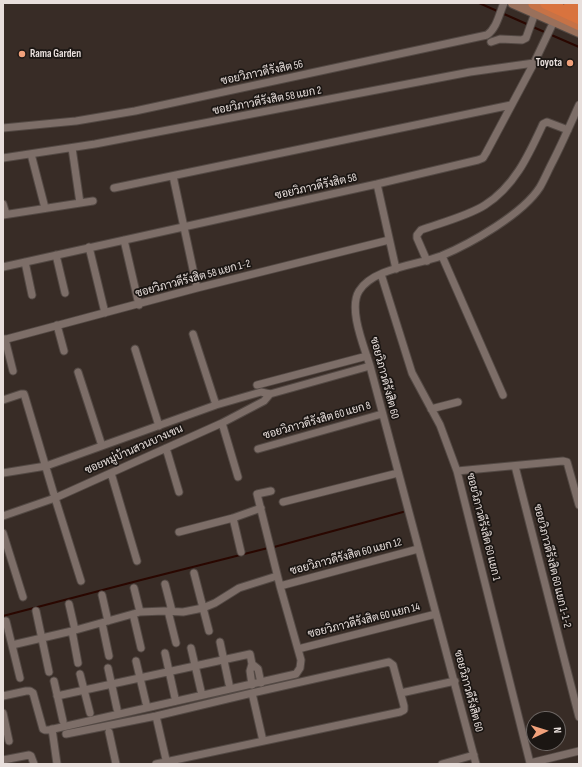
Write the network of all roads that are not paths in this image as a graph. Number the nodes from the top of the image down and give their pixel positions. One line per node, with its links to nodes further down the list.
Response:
1 (513, 3): 6 (main road)
2 (546, 3): 7 (highway)
3 (570, 3): 5 (highway)
4 (503, 5): 15 (street, ซอยวิภาวดีรังสิต 56)
5 (579, 7)
6 (534, 12): 8 (highway); 9 (main road); 11 (street)
7 (579, 18)
8 (579, 24)
9 (552, 25): 10 (main road); 12 (street, ซอยวิภาวดีรังสิต 58)
10 (579, 32)
11 (491, 42)
12 (534, 63): 13 (street, ซอยวิภาวดีรังสิต 58); 17 (street, ซอยวิภาวดีรังสิต 58 แยก 2)
13 (511, 105): 20 (street); 21 (street, ซอยวิภาวดีรังสิต 58)
14 (579, 105): 16 (street, ซอยวิภาวดีรังสิต 60)
15 (3, 128)
16 (568, 130): 33 (street, ซอยวิภาวดีรังสิต 60); 34 (street)
17 (72, 148): 18 (street, ซอยวิภาวดีรังสิต 58 แยก 2); 24 (street)
18 (31, 154): 19 (street, ซอยวิภาวดีรังสิต 58 แยก 2); 26 (street)
19 (3, 158)
20 (173, 176): 22 (street); 28 (street)
21 (377, 184): 28 (street, ซอยวิภาวดีรังสิต 58); 30 (street)
22 (114, 188)
23 (93, 201): 24 (street)
24 (80, 203): 26 (street)
25 (3, 204): 27 (street)
26 (45, 208): 27 (street)
27 (4, 215)
28 (184, 227): 29 (street, ซอยวิภาวดีรังสิต 58); 39 (street)
29 (124, 240): 31 (street, ซอยวิภาวดีรังสิต 58); 42 (street)
30 (389, 240): 37 (street); 39 (street, ซอยวิภาวดีรังสิต 58 แยก 1-2)
31 (89, 248): 32 (street, ซอยวิภาวดีรังสิต 58); 43 (street)
32 (56, 255): 35 (street, ซอยวิภาวดีรังสิต 58); 40 (street)
33 (442, 256): 34 (street, ซอยวิภาวดีรังสิต 60); 55 (street)
34 (427, 261): 37 (street, ซอยวิภาวดีรังสิต 60)
35 (25, 262): 36 (street, ซอยวิภาวดีรังสิต 58); 41 (street)
36 (3, 267)
37 (396, 269): 38 (street, ซอยวิภาวดีรังสิต 60)
38 (381, 274): 49 (street, ซอยวิภาวดีรังสิต 60); 59 (street, ซอยวิภาวดีรังสิต 60 แยก 1)
39 (197, 288): 42 (street, ซอยวิภาวดีรังสิต 58 แยก 1-2)
40 (65, 293)
41 (32, 295)
42 (139, 305): 43 (street, ซอยวิภาวดีรังสิต 58 แยก 1-2)
43 (105, 313): 44 (street, ซอยวิภาวดีรังสิต 58 แยก 1-2)
44 (57, 325): 46 (street, ซอยวิภาวดีรังสิต 58 แยก 1-2); 48 (street)
45 (193, 334): 58 (street)
46 (4, 340): 51 (street)
47 (135, 349): 62 (street)
48 (64, 351)
49 (367, 356): 50 (street, ซอยวิภาวดีรังสิต 60); 53 (street)
50 (370, 366): 54 (street, ซอยหมู่บ้านสวนบางเขน); 60 (street, ซอยวิภาวดีรังสิต 60)
51 (13, 371)
52 (78, 372): 63 (street)
53 (257, 385)
54 (270, 394): 58 (street, ซอยหมู่บ้านสวนบางเขน); 61 (street, ซอยหมู่บ้านสวนบางเขน)
55 (503, 395)
56 (3, 400): 66 (street)
57 (458, 402): 59 (street)
58 (216, 405): 62 (street, ซอยหมู่บ้านสวนบางเขน)
59 (431, 409): 68 (street, ซอยวิภาวดีรังสิต 60 แยก 1)
60 (382, 414): 65 (street, ซอยวิภาวดีรังสิต 60 แยก 8); 71 (street, ซอยวิภาวดีรังสิต 60)
61 (222, 423): 64 (street, ซอยหมู่บ้านสวนบางเขน); 72 (street)
62 (159, 426): 63 (street, ซอยหมู่บ้านสวนบางเขน)
63 (102, 446): 66 (street, ซอยหมู่บ้านสวนบางเขน)
64 (166, 448): 70 (street, ซอยหมู่บ้านสวนบางเขน); 74 (street)
65 (258, 449)
66 (46, 466): 69 (street, ซอยหมู่บ้านสวนบางเขน); 75 (street)
67 (515, 466): 68 (street); 77 (street); 138 (street, ซอยวิภาวดีรังสิต 60 แยก 1-1-2)
68 (458, 470): 150 (street, ซอยวิภาวดีรังสิต 60 แยก 1)
69 (3, 473)
70 (111, 473): 75 (street, ซอยหมู่บ้านสวนบางเขน); 85 (street)
71 (398, 473): 76 (street); 83 (street, ซอยวิภาวดีรังสิต 60)
72 (238, 477)
73 (271, 491): 78 (street)
74 (179, 492)
75 (55, 498): 79 (street, ซอยหมู่บ้านสวนบางเขน); 88 (street)
76 (283, 502)
77 (579, 505)
78 (261, 508): 80 (street); 87 (street)
79 (3, 516)
80 (233, 518): 81 (street); 84 (street)
81 (179, 532)
82 (3, 533): 93 (street)
83 (418, 549): 90 (street, ซอยวิภาวดีรังสิต 60 แยก 12); 99 (street, ซอยวิภาวดีรังสิต 60)
84 (241, 552)
85 (137, 561)
86 (194, 573): 95 (street)
87 (277, 576): 90 (street); 95 (street)
88 (81, 581)
89 (165, 584): 97 (street)
90 (280, 586): 110 (street)
91 (134, 588): 98 (street)
92 (102, 595): 101 (street)
93 (23, 597)
94 (69, 604): 102 (street)
95 (203, 608): 97 (street); 103 (street)
96 (36, 611): 104 (street)
97 (170, 611): 98 (street); 106 (street)
98 (137, 613): 101 (street); 108 (street)
99 (436, 614): 110 (street, ซอยวิภาวดีรังสิต 60 แยก 14); 124 (street, ซอยวิภาวดีรังสิต 60)
100 (6, 621): 107 (street)
101 (105, 622): 102 (street); 112 (street)
102 (73, 631): 104 (street); 115 (street)
103 (209, 631)
104 (42, 638): 107 (street); 119 (street)
105 (220, 642): 113 (street)
106 (176, 643)
107 (12, 645): 122 (street)
108 (141, 648)
109 (191, 648): 117 (street)
110 (298, 649): 126 (street)
111 (165, 653): 120 (street)
112 (109, 656)
113 (224, 660): 116 (street); 117 (street); 128 (street)
114 (136, 661): 123 (street)
115 (78, 664)
116 (252, 664): 126 (street); 129 (street)
117 (195, 666): 120 (street); 131 (street)
118 (108, 668): 127 (street)
119 (49, 672)
120 (169, 672): 123 (street); 136 (street)
121 (80, 674): 130 (street)
122 (20, 678)
123 (140, 678): 127 (street); 137 (street)
124 (455, 680): 133 (street); 151 (street, ซอยวิภาวดีรังสิต 60)
125 (54, 681): 135 (street)
126 (261, 683): 129 (street)
127 (111, 684): 130 (street); 139 (street)
128 (229, 684)
129 (252, 685): 145 (street)
130 (84, 690): 135 (street); 141 (street)
131 (201, 691)
132 (252, 693): 133 (street); 142 (street); 149 (street)
133 (401, 693): 149 (street)
134 (3, 696): 145 (street)
135 (57, 696): 144 (street)
136 (175, 698)
137 (146, 703)
138 (577, 704): 143 (street, ซอยวิภาวดีรังสิต 60 แยก 1-1-2)
139 (117, 709)
140 (3, 712): 148 (street)
141 (90, 714)
142 (156, 716): 147 (street); 153 (street)
143 (579, 718)
144 (63, 721)
145 (52, 729): 155 (street)
146 (109, 732): 156 (street)
147 (66, 734)
148 (9, 741)
149 (263, 741): 153 (street)
150 (579, 751)
151 (474, 755): 158 (street); 159 (street, ซอยวิภาวดีรังสิต 60)
152 (3, 760): 154 (street)
153 (167, 763): 157 (street)
154 (34, 764)
155 (57, 764)
156 (116, 764)
157 (156, 764)
158 (442, 764)
159 (476, 764)

